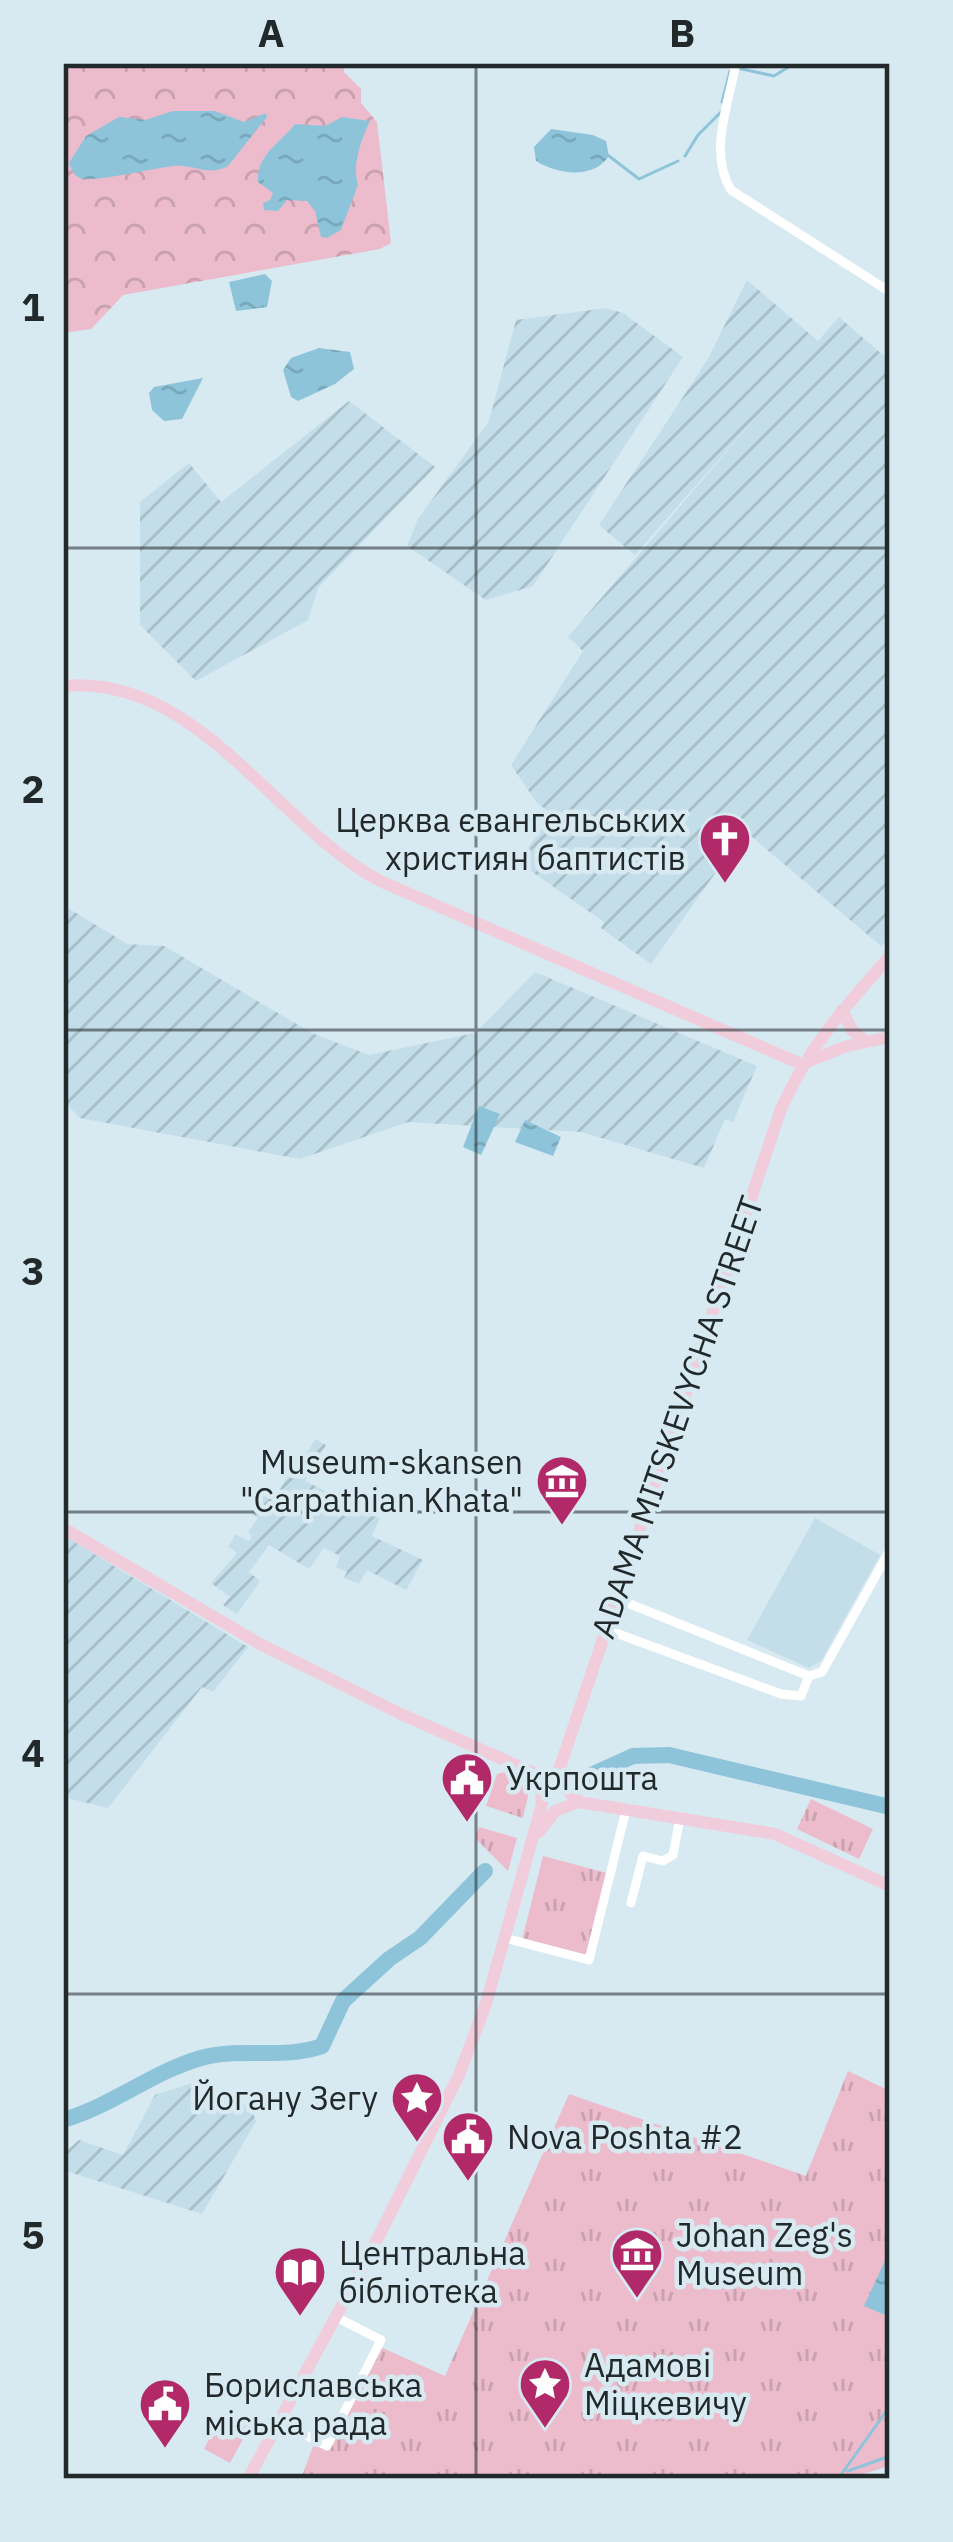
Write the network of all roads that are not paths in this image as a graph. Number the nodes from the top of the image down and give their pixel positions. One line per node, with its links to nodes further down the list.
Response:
1 (735, 67): 2 (street)
2 (890, 292)
3 (63, 686): 8 (main road)
4 (890, 956): 5 (main road, ADAMA MITSKEVYCHA STREET)
5 (842, 1010): 7 (main road); 8 (main road, ADAMA MITSKEVYCHA STREET)
6 (890, 1037): 7 (main road)
7 (865, 1041): 8 (main road)
8 (801, 1064): 11 (main road, ADAMA MITSKEVYCHA STREET)
9 (63, 1528): 14 (main road)
10 (890, 1550): 13 (street)
11 (615, 1598): 12 (main road, ADAMA MITSKEVYCHA STREET); 13 (street)
12 (605, 1629): 13 (street); 14 (main road, ADAMA MITSKEVYCHA STREET)
13 (808, 1676)
14 (553, 1786): 15 (main road); 16 (main road); 19 (main road, ADAMA MITSKEVYCHA STREET)
15 (579, 1802): 16 (main road); 17 (main road)
16 (560, 1808): 19 (main road)
17 (626, 1810): 18 (main road); 22 (street)
18 (680, 1818): 20 (main road); 21 (street)
19 (530, 1849): 22 (main road, ADAMA MITSKEVYCHA STREET)
20 (890, 1886)
21 (632, 1903)
22 (505, 1938): 23 (main road, ADAMA MITSKEVYCHA STREET)
23 (336, 2317): 24 (main road, ADAMA MITSKEVYCHA STREET); 24 (street)
24 (280, 2422): 25 (main road, ADAMA MITSKEVYCHA STREET)
25 (248, 2479)

